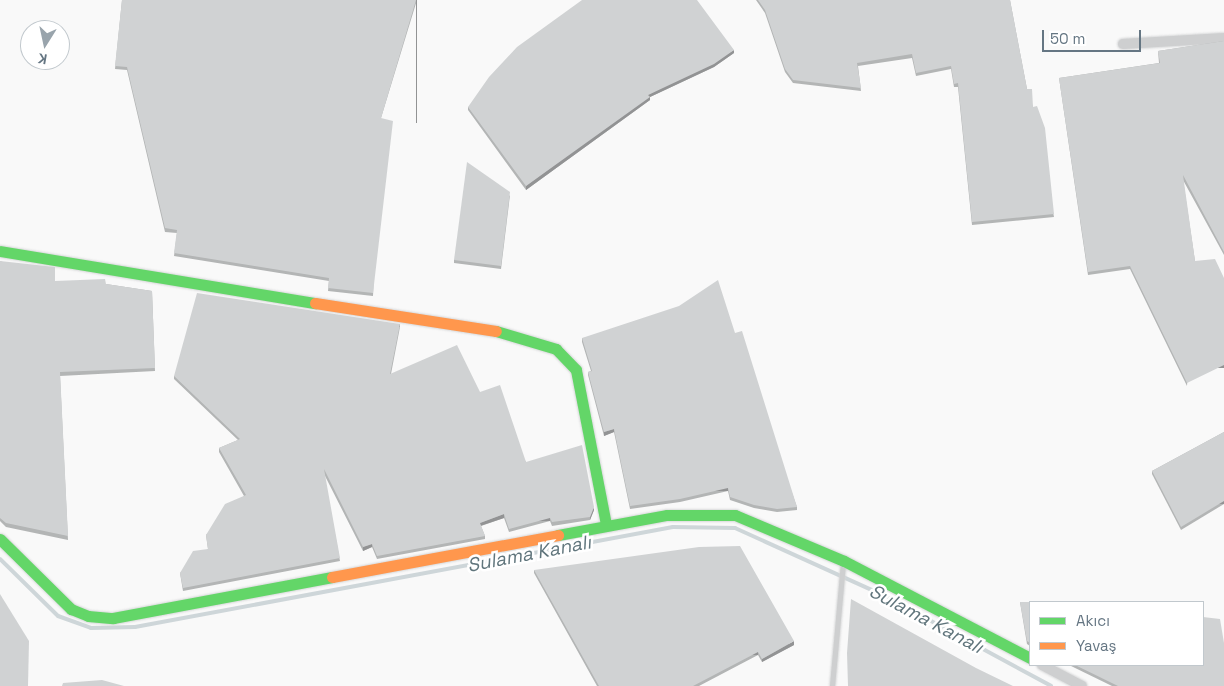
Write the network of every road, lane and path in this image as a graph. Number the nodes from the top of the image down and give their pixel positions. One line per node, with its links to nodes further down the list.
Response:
1 (1224, 38): 2 (street)
2 (1123, 44)
3 (0, 251): 4 (street)
4 (606, 525): 5 (street); 6 (street)
5 (0, 539)
6 (844, 561): 7 (street); 9 (lane)
7 (1029, 657)
8 (1044, 666): 10 (street)
9 (832, 686)
10 (1082, 686)

